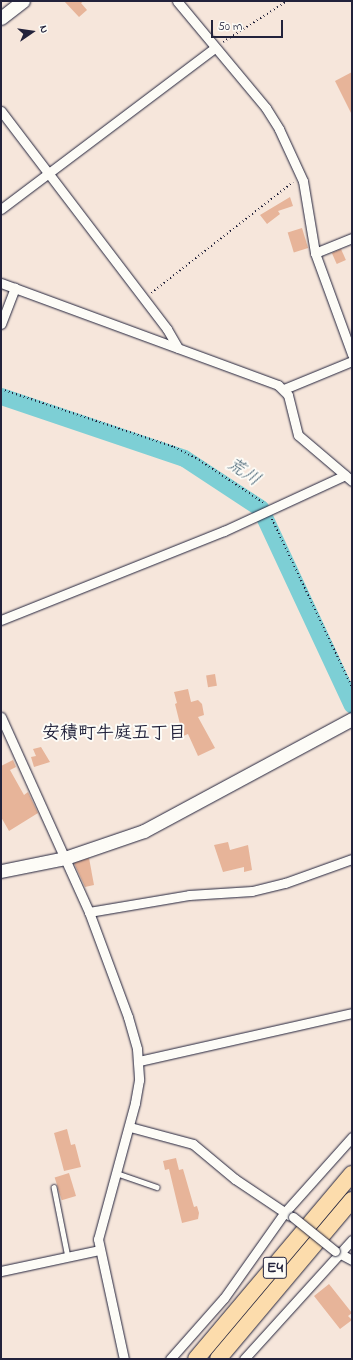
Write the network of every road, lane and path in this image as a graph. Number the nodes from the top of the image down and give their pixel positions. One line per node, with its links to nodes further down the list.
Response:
1 (23, 1): 4 (street)
2 (177, 1): 5 (street)
3 (287, 1): 5 (path)
4 (1, 18)
5 (215, 48): 7 (street); 8 (street)
6 (1, 111): 7 (street)
7 (48, 174): 9 (street); 14 (street)
8 (301, 176): 11 (street); 14 (path)
9 (1, 209)
10 (352, 238): 11 (street)
11 (315, 253): 17 (street)
12 (1, 283): 13 (street)
13 (15, 288): 15 (street); 16 (street)
14 (144, 299): 16 (street)
15 (1, 324)
16 (178, 348): 20 (street)
17 (352, 354)
18 (352, 361): 20 (street)
19 (1, 389): 22 (path)
20 (284, 389): 21 (street)
21 (349, 478): 22 (street)
22 (268, 510): 23 (street); 24 (path)
23 (1, 620)
24 (352, 687)
25 (1, 717): 27 (street)
26 (352, 719): 27 (street)
27 (65, 858): 29 (street); 30 (street)
28 (352, 859): 30 (street)
29 (1, 871)
30 (89, 912): 32 (street)
31 (352, 1013): 32 (street)
32 (139, 1061): 33 (street)
33 (130, 1127): 35 (street); 40 (street)
34 (352, 1137): 40 (street)
35 (116, 1173): 38 (lane); 42 (street)
36 (352, 1174): 49 (highway, E4)
37 (54, 1187): 44 (lane)
38 (157, 1187)
39 (352, 1200): 50 (highway, E4)
40 (289, 1215): 43 (street, bridge); 48 (street)
41 (352, 1240): 43 (street)
42 (99, 1250): 44 (street); 47 (street)
43 (338, 1253): 45 (street); 51 (street)
44 (68, 1257): 46 (street)
45 (352, 1260)
46 (1, 1271)
47 (124, 1359)
48 (170, 1359)
49 (196, 1359)
50 (218, 1359)
51 (244, 1359)

